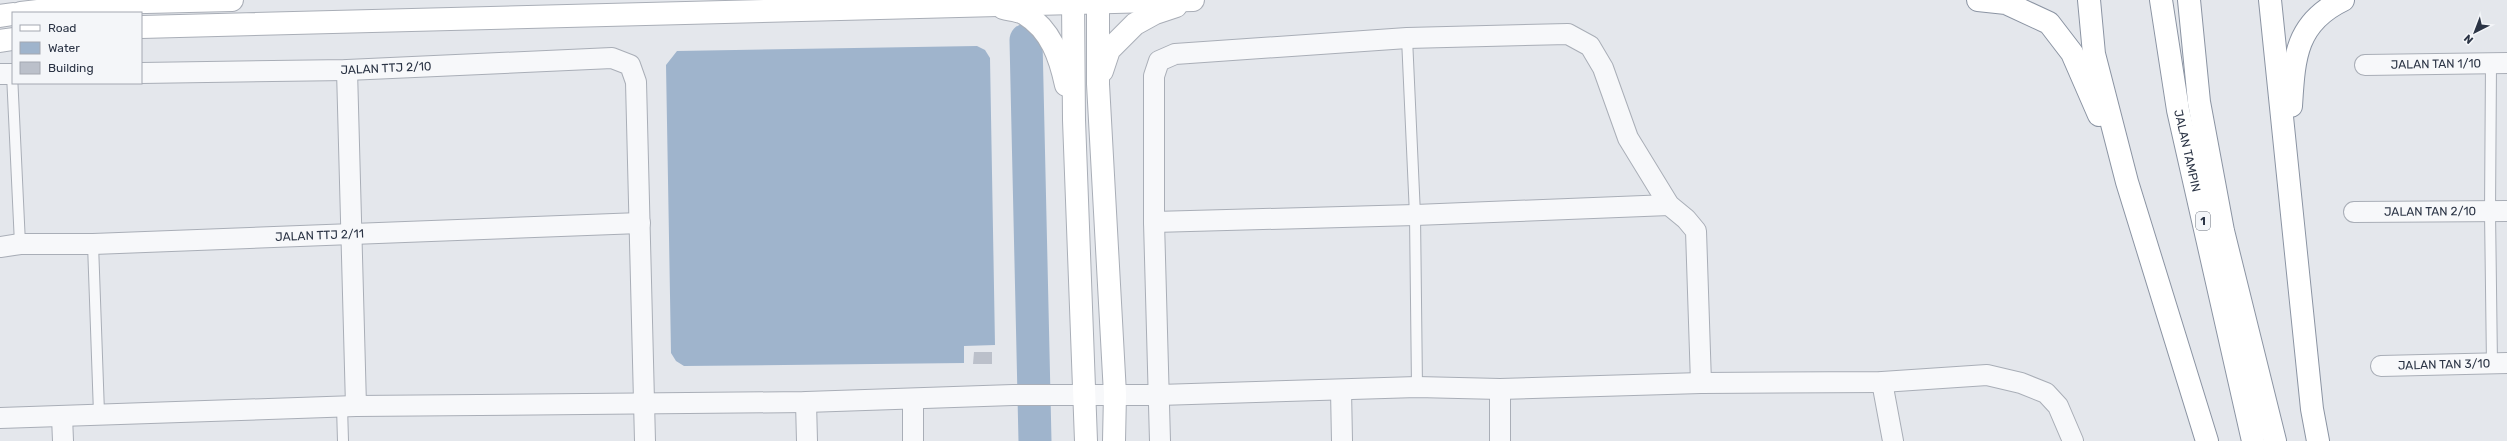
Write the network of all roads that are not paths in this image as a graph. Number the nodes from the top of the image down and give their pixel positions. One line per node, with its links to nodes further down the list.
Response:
1 (232, 0): 13 (main road)
2 (1193, 0): 10 (main road)
3 (1196, 0): 25 (main road)
4 (1978, 0): 28 (main road)
5 (2089, 0): 28 (main road)
6 (2161, 0): 69 (main road, JALAN TAMPIN / 1)
7 (2188, 0): 70 (main road, JALAN TAMPIN / 1)
8 (2270, 0): 27 (main road)
9 (2343, 0): 27 (main road)
10 (1098, 1): 11 (main road); 25 (main road)
11 (1073, 2): 12 (main road); 26 (main road)
12 (990, 5): 16 (main road); 26 (main road)
13 (29, 12)
14 (12, 14): 15 (main road)
15 (0, 16)
16 (142, 27)
17 (1407, 38): 29 (street); 32 (lane); 33 (street)
18 (12, 39): 19 (main road)
19 (0, 41)
20 (2499, 63): 21 (street, JALAN TAN 1/10); 30 (lane)
21 (2366, 66)
22 (347, 70): 23 (street, JALAN TTJ 2/10); 34 (street, JALAN TTJ 2/10); 35 (street)
23 (142, 73)
24 (8, 74): 36 (lane)
25 (1098, 84): 46 (main road)
26 (1074, 120): 48 (main road)
27 (2287, 174): 71 (main road)
28 (2127, 182): 68 (main road)
29 (1669, 205): 32 (street); 42 (street)
30 (2498, 211): 31 (street, JALAN TAN 2/10); 39 (lane)
31 (2354, 212)
32 (1415, 215): 33 (street); 43 (lane)
33 (1154, 222): 47 (street)
34 (640, 223): 35 (street, JALAN TTJ 2/11); 51 (street)
35 (353, 234): 37 (street, JALAN TTJ 2/11); 52 (street)
36 (20, 244): 37 (street, JALAN TTJ 2/11); 38 (street, JALAN TTJ 2/11)
37 (93, 244): 53 (lane)
38 (0, 247)
39 (2500, 363): 40 (street, JALAN TAN 3/10)
40 (2381, 366)
41 (1882, 382): 42 (street); 66 (street); 67 (street)
42 (1701, 383): 44 (street)
43 (1417, 387): 44 (street); 45 (street)
44 (1500, 389): 65 (street)
45 (1341, 390): 47 (street); 64 (street)
46 (1115, 394): 47 (street); 48 (street); 62 (main road)
47 (1159, 395): 63 (street)
48 (1085, 396): 49 (street); 61 (main road)
49 (913, 399): 50 (street); 60 (street)
50 (806, 402): 51 (street); 59 (street)
51 (645, 404): 52 (street); 58 (street)
52 (349, 406): 53 (street); 57 (lane)
53 (99, 413): 54 (street)
54 (62, 416): 55 (street); 56 (street)
55 (0, 418)
56 (63, 441)
57 (343, 441)
58 (645, 441)
59 (807, 441)
60 (913, 441)
61 (1086, 441)
62 (1114, 441)
63 (1160, 441)
64 (1342, 441)
65 (1500, 441)
66 (1893, 441)
67 (2073, 441)
68 (2207, 441)
69 (2253, 441)
70 (2276, 441)
71 (2318, 441)

